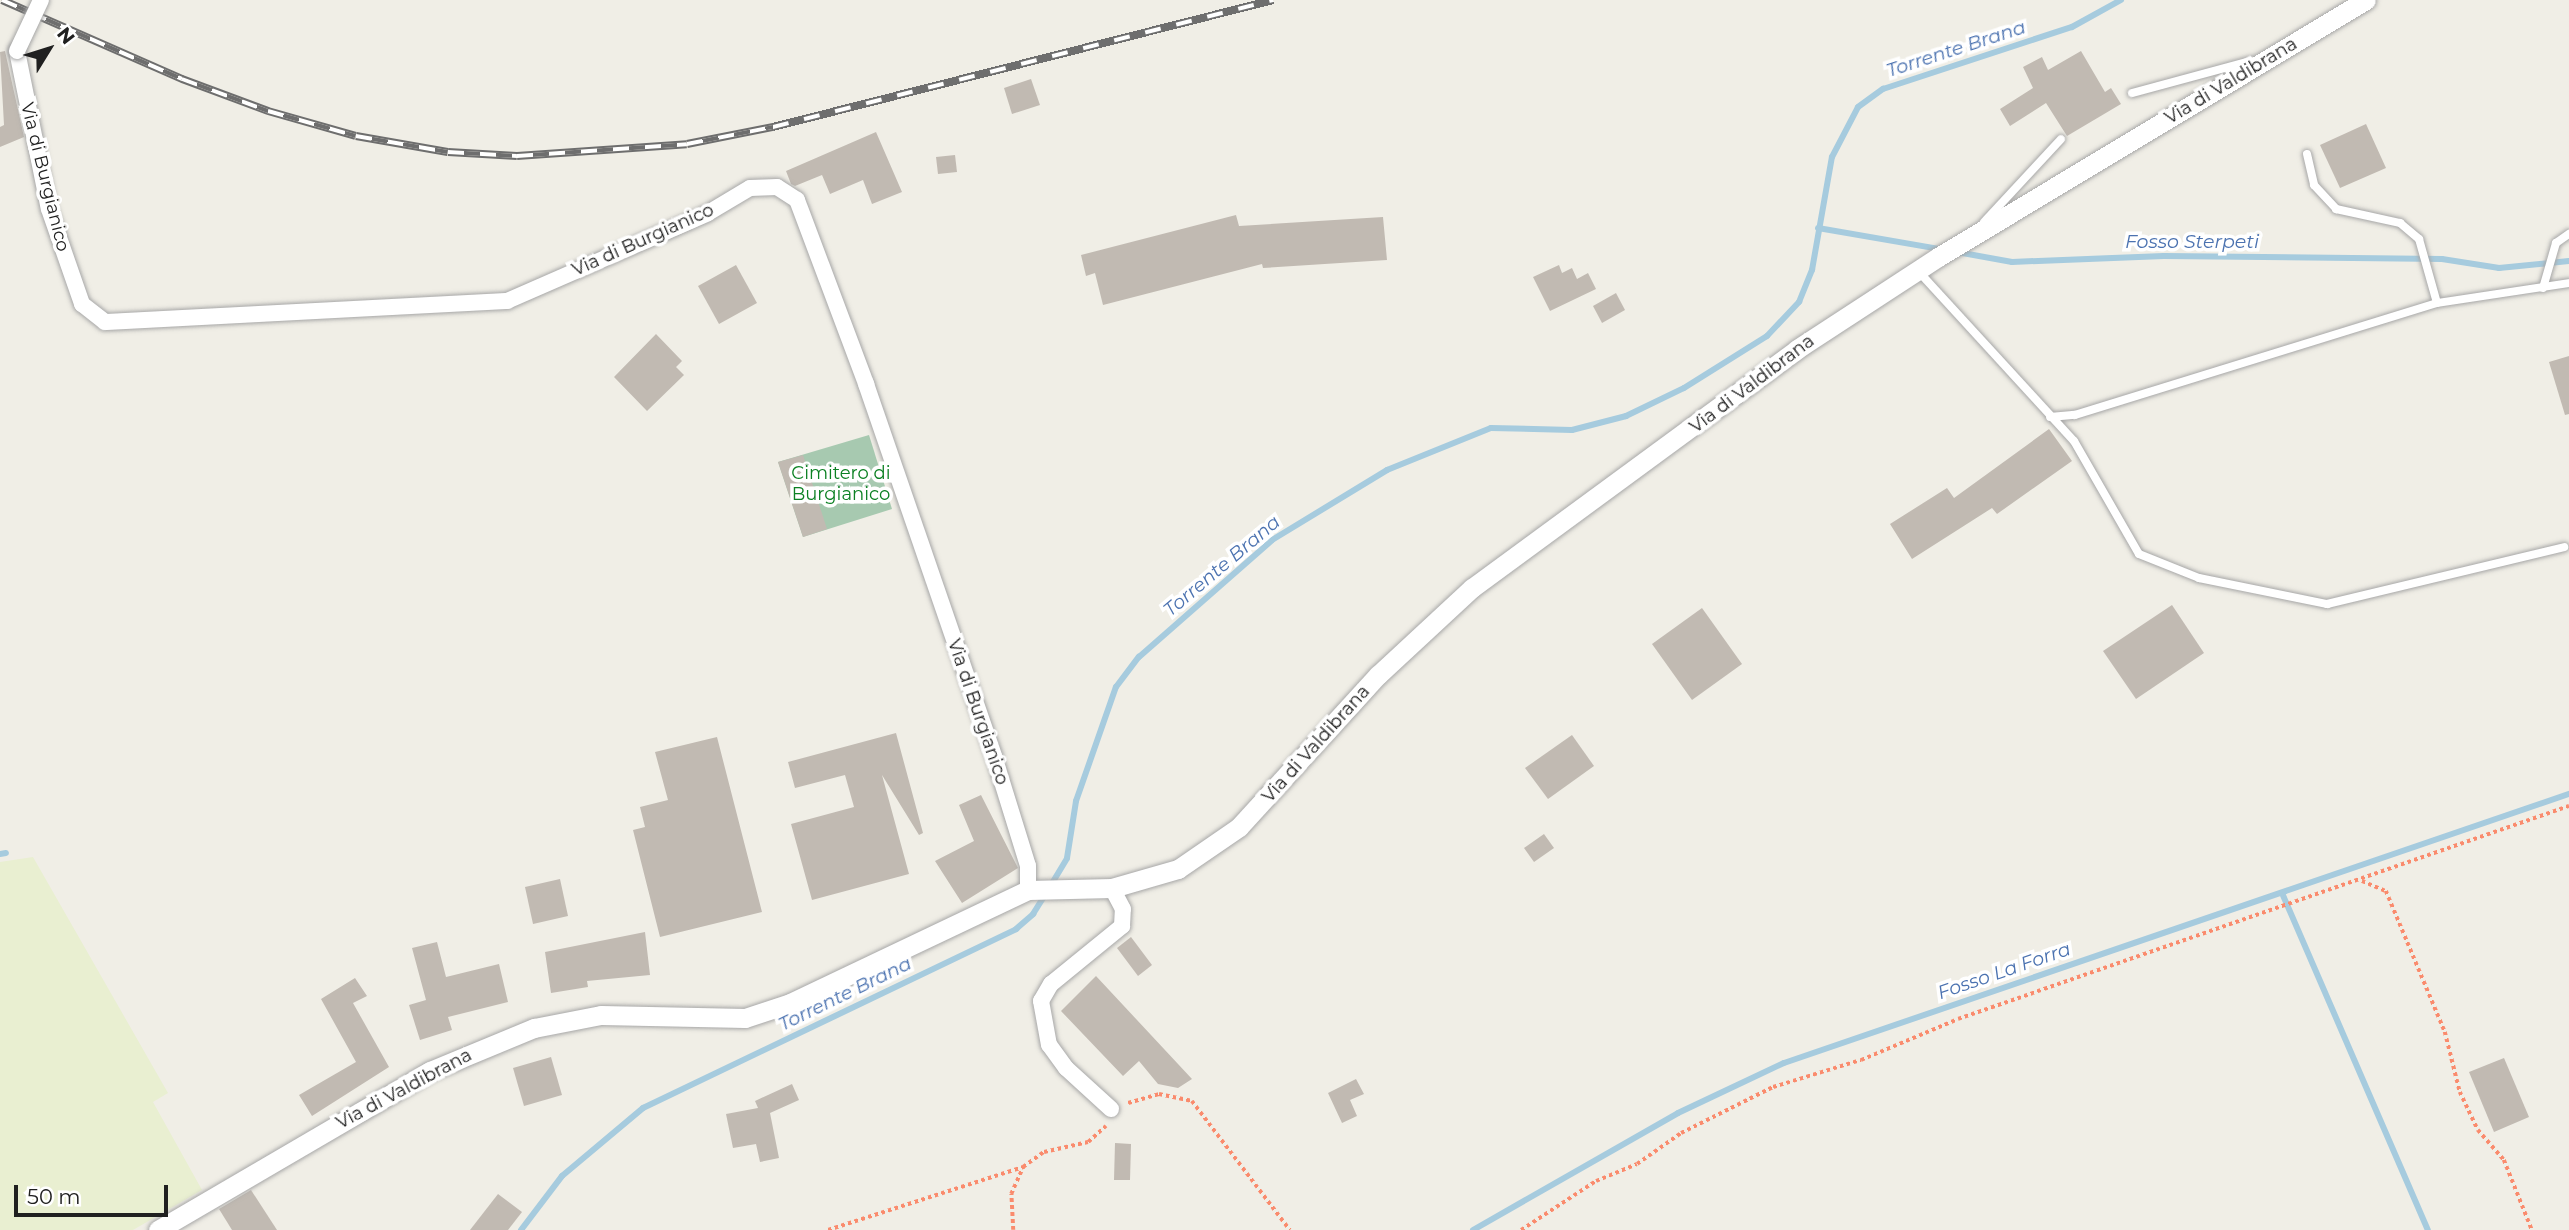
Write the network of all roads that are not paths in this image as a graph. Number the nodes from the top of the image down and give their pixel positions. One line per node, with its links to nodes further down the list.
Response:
1 (41, 0): 16 (street, Via di Burgianico, bridge)
2 (2366, 0): 3 (street, Via di Valdibrana)
3 (2272, 57): 4 (lane); 8 (street, Via di Valdibrana)
4 (2132, 93)
5 (2061, 139): 8 (lane)
6 (2307, 153): 12 (lane)
7 (2569, 234): 11 (lane)
8 (1970, 237): 9 (street, Via di Valdibrana)
9 (1917, 270): 13 (lane); 15 (street, Via di Valdibrana)
10 (2569, 283): 11 (lane)
11 (2543, 288): 12 (lane)
12 (2437, 303): 13 (lane)
13 (2050, 417): 14 (lane)
14 (2564, 547)
15 (1112, 888): 16 (street, Via di Valdibrana); 17 (street)
16 (1033, 890): 18 (street, Via di Valdibrana)
17 (1111, 1109)
18 (158, 1230)

